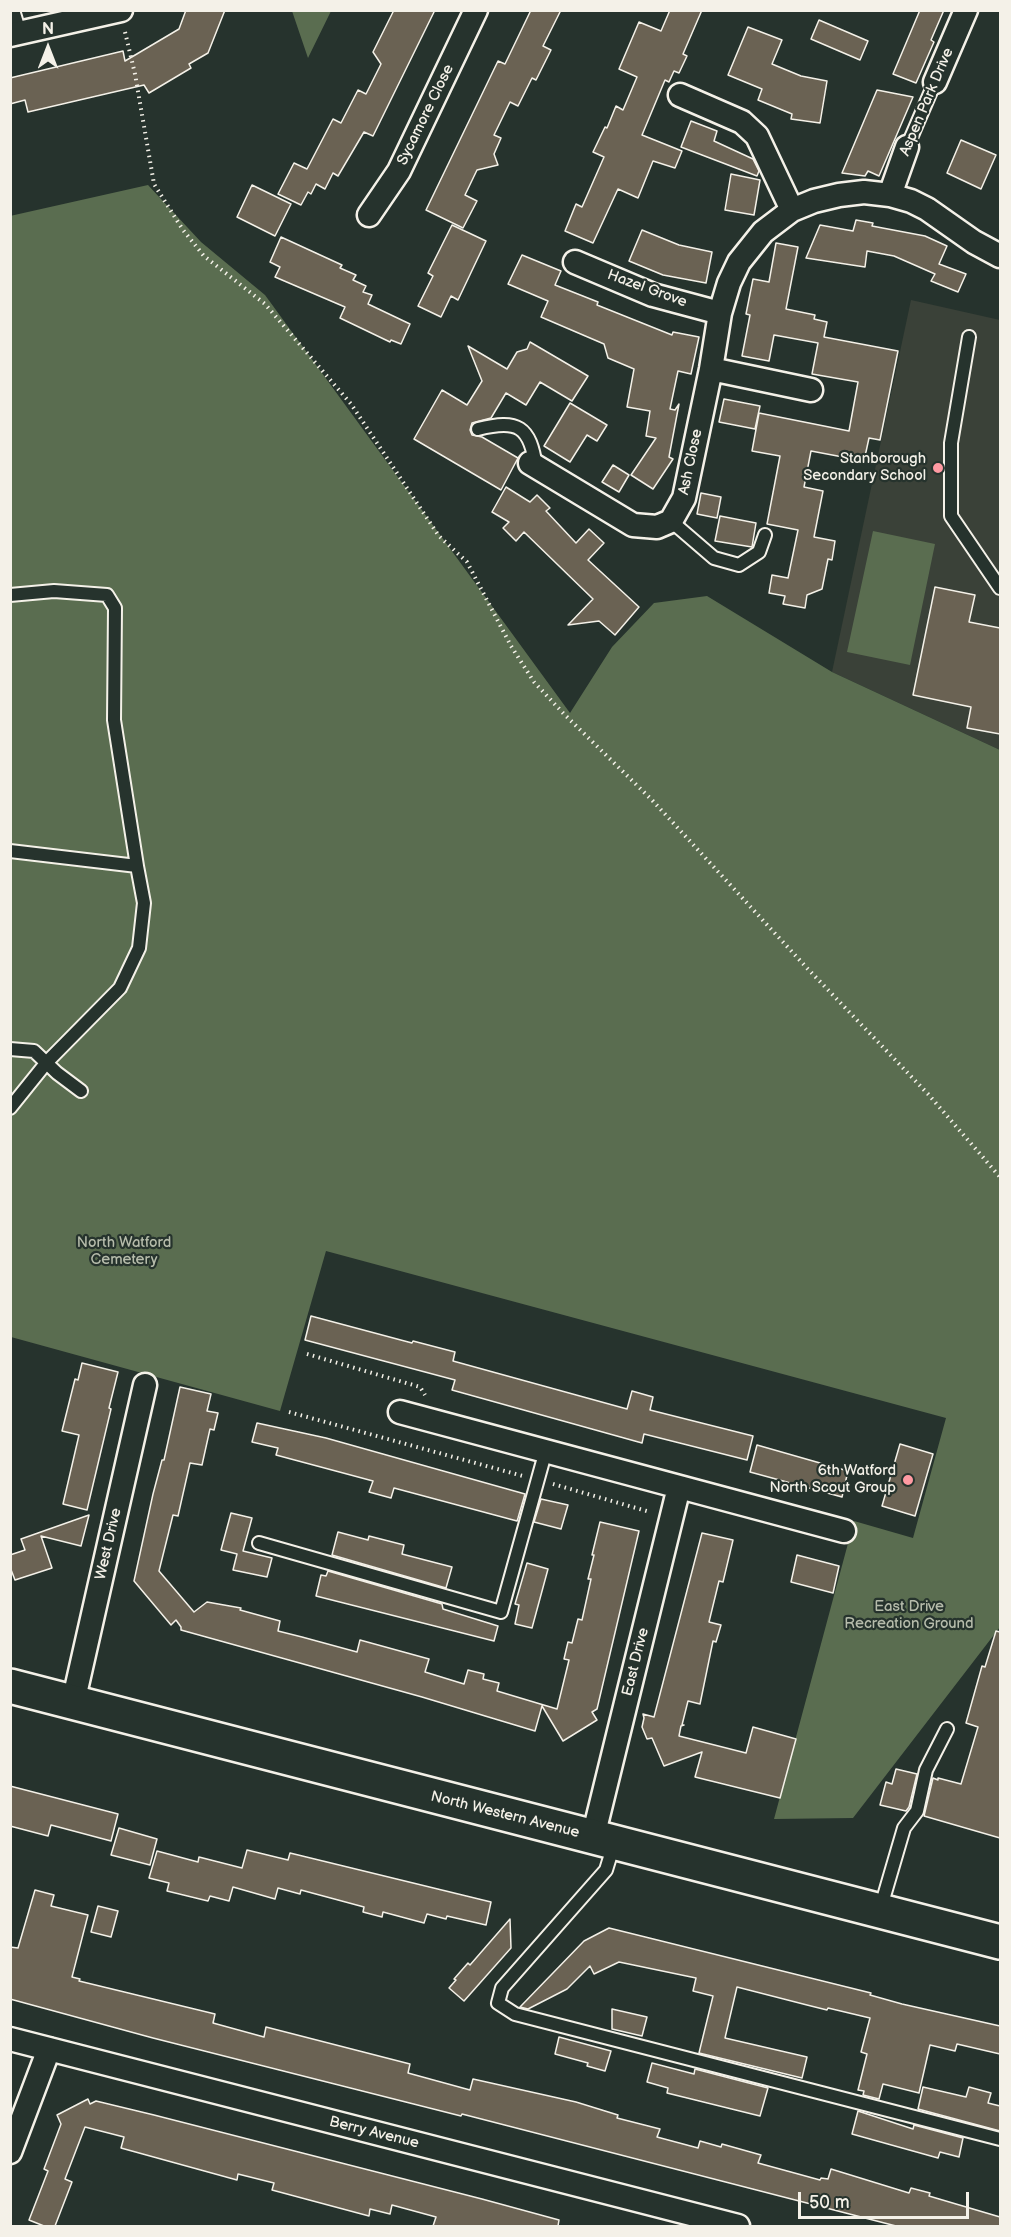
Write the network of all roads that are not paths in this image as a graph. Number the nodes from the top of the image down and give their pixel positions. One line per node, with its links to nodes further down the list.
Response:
1 (13, 10): 5 (lane)
2 (476, 10): 11 (street, Sycamore Close)
3 (966, 10): 6 (street, Aspen Park Drive)
4 (121, 11): 5 (street)
5 (15, 34)
6 (935, 82): 8 (lane, Aspen Park Drive)
7 (680, 94): 10 (street)
8 (907, 147): 9 (street, Aspen Park Drive)
9 (890, 195): 10 (street, Ash Close); 12 (street, Ash Close)
10 (792, 210): 14 (street, Ash Close)
11 (369, 215)
12 (1000, 256)
13 (575, 262): 14 (street, Hazel Grove)
14 (720, 313): 16 (street, Ash Close)
15 (969, 337): 22 (lane)
16 (711, 369): 17 (street); 20 (street, Ash Close)
17 (811, 390)
18 (478, 429): 19 (lane)
19 (533, 465): 20 (street)
20 (671, 521): 21 (lane)
21 (765, 535)
22 (1000, 588)
23 (10, 595): 25 (lane)
24 (10, 851): 25 (lane)
25 (137, 866): 27 (lane)
26 (10, 1049): 27 (lane)
27 (47, 1062): 28 (lane); 29 (lane)
28 (81, 1091)
29 (10, 1108)
30 (145, 1385): 37 (street, West Drive)
31 (400, 1412): 32 (street)
32 (546, 1450): 33 (street); 35 (lane)
33 (680, 1487): 34 (street); 39 (street, East Drive)
34 (844, 1530)
35 (259, 1544)
36 (10, 1686): 37 (highway, North Western Avenue)
37 (73, 1703): 39 (highway, North Western Avenue)
38 (947, 1729): 40 (lane)
39 (604, 1840): 40 (highway, North Western Avenue); 44 (lane)
40 (880, 1911): 41 (highway, North Western Avenue)
41 (1000, 1942)
42 (10, 2039): 43 (street, Berry Avenue)
43 (49, 2049): 45 (street); 46 (street, Berry Avenue)
44 (1000, 2139)
45 (10, 2152)
46 (738, 2226)

